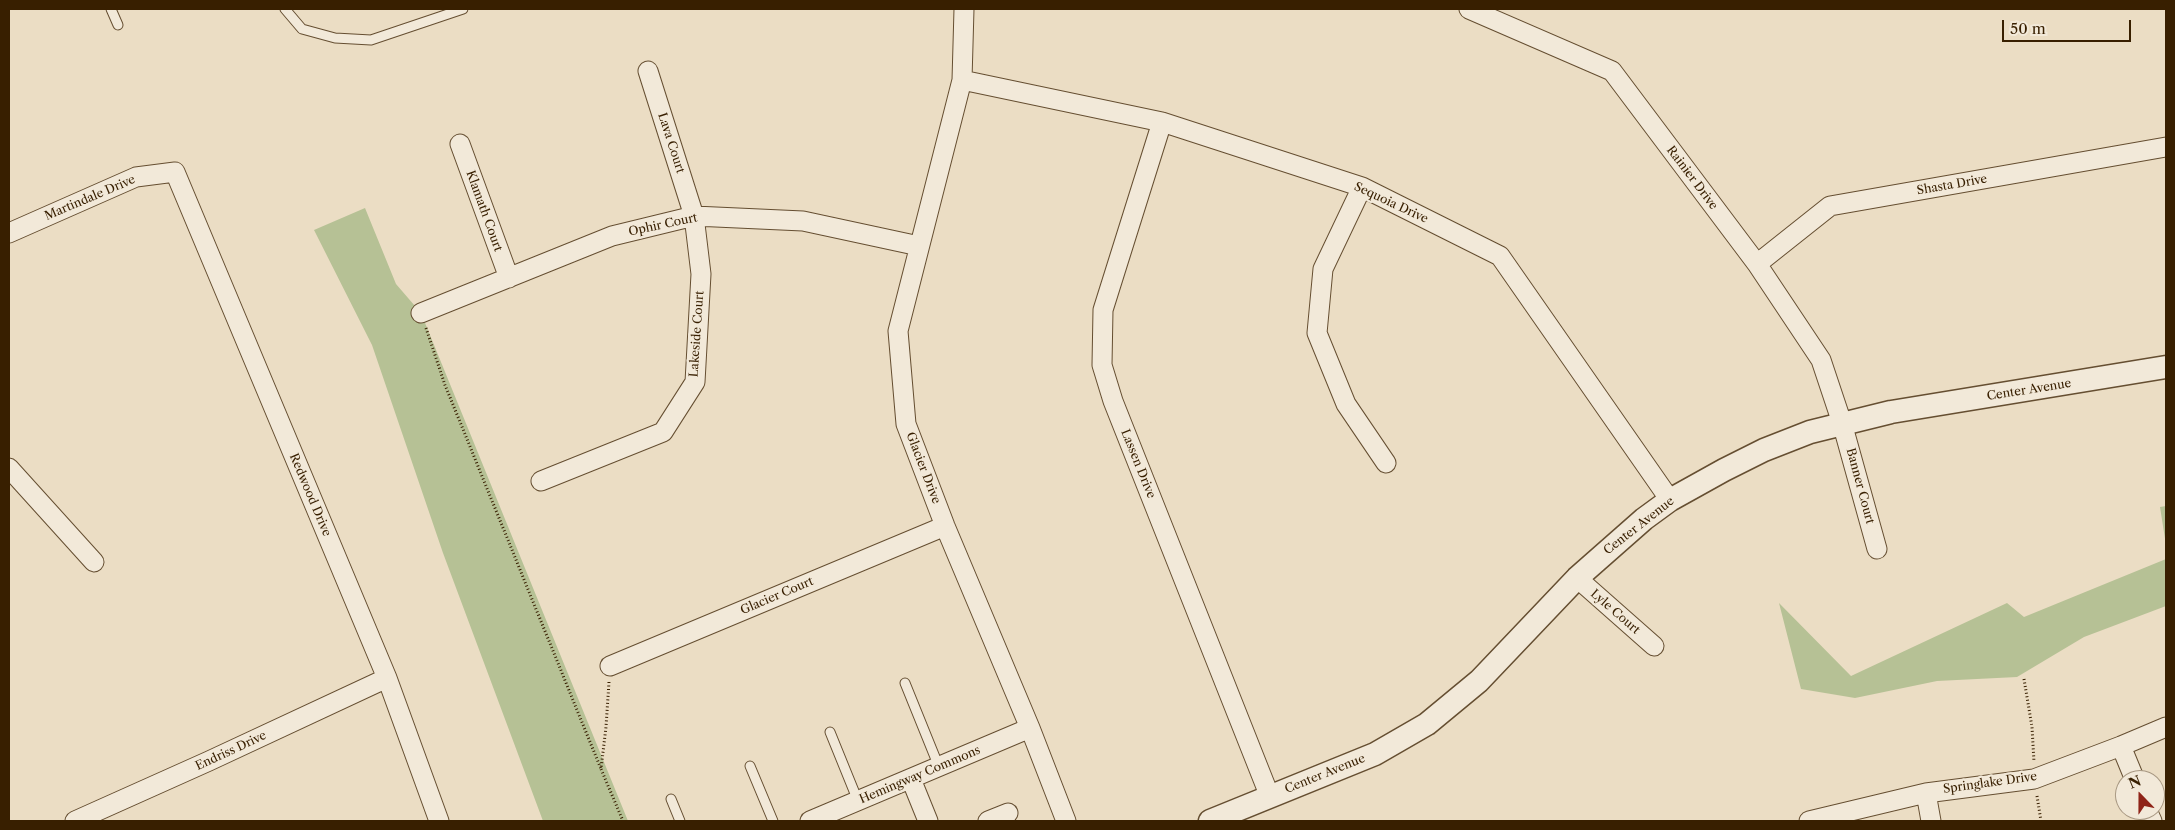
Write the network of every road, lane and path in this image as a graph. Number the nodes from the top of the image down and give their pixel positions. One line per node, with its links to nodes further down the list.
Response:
1 (111, 9): 7 (lane)
2 (285, 9): 3 (lane)
3 (463, 9)
4 (964, 9): 9 (street, Glacier Drive)
5 (1469, 9): 6 (street, Rainier Drive)
6 (1493, 13): 18 (street, Rainier Drive)
7 (118, 25)
8 (648, 71): 15 (street, Lava Court)
9 (962, 80): 10 (street, Sequoia Drive); 17 (street, Glacier Drive)
10 (1162, 122): 14 (street, Sequoia Drive); 47 (street, Lassen Drive)
11 (460, 144): 19 (street, Klamath Court)
12 (2166, 148): 18 (street, Shasta Drive)
13 (175, 172): 16 (street, Martindale Drive); 33 (street, Redwood Drive)
14 (1362, 188): 23 (street); 26 (street, Sequoia Drive)
15 (694, 216): 17 (street, Ophir Court); 19 (street, Ophir Court); 25 (street, Lakeside Court)
16 (9, 233)
17 (919, 246): 27 (street, Glacier Drive)
18 (1757, 264): 22 (street, Rainier Drive)
19 (509, 278): 20 (street, Ophir Court)
20 (421, 313): 42 (path)
21 (2166, 367): 22 (street, Center Avenue)
22 (1842, 423): 26 (street, Center Avenue); 28 (street, Banner Court)
23 (1386, 463)
24 (9, 468): 29 (street)
25 (541, 481)
26 (1670, 500): 30 (street, Center Avenue)
27 (945, 526): 32 (street, Glacier Court); 37 (street, Glacier Drive)
28 (1877, 549)
29 (94, 562)
30 (1577, 578): 31 (street, Lyle Court); 47 (street, Center Avenue)
31 (1654, 646)
32 (610, 666): 42 (path)
33 (387, 678): 52 (street, Endriss Drive); 53 (street, Redwood Drive)
34 (2024, 679): 45 (path)
35 (905, 683): 41 (lane)
36 (2166, 727): 39 (street, Springlake Drive)
37 (1030, 728): 41 (street, Hemingway Commons); 59 (street, Glacier Drive)
38 (830, 732): 49 (lane)
39 (2121, 746): 43 (street); 45 (street, Springlake Drive)
40 (750, 766): 56 (lane)
41 (939, 767): 44 (street, Hemingway Commons)
42 (601, 769): 54 (path)
43 (2131, 770)
44 (911, 779): 49 (street, Hemingway Commons); 57 (street)
45 (2034, 779): 46 (street, Springlake Drive); 63 (path)
46 (1926, 793): 61 (street, Springlake Drive); 62 (street)
47 (1270, 797): 60 (street, Center Avenue)
48 (671, 799): 55 (lane)
49 (858, 801): 51 (street, Hemingway Commons)
50 (1008, 813): 58 (street)
51 (814, 820)
52 (75, 821)
53 (439, 821)
54 (622, 821)
55 (680, 821)
56 (773, 821)
57 (928, 821)
58 (988, 821)
59 (1066, 821)
60 (1210, 821)
61 (1809, 821)
62 (1931, 821)
63 (2041, 821)

